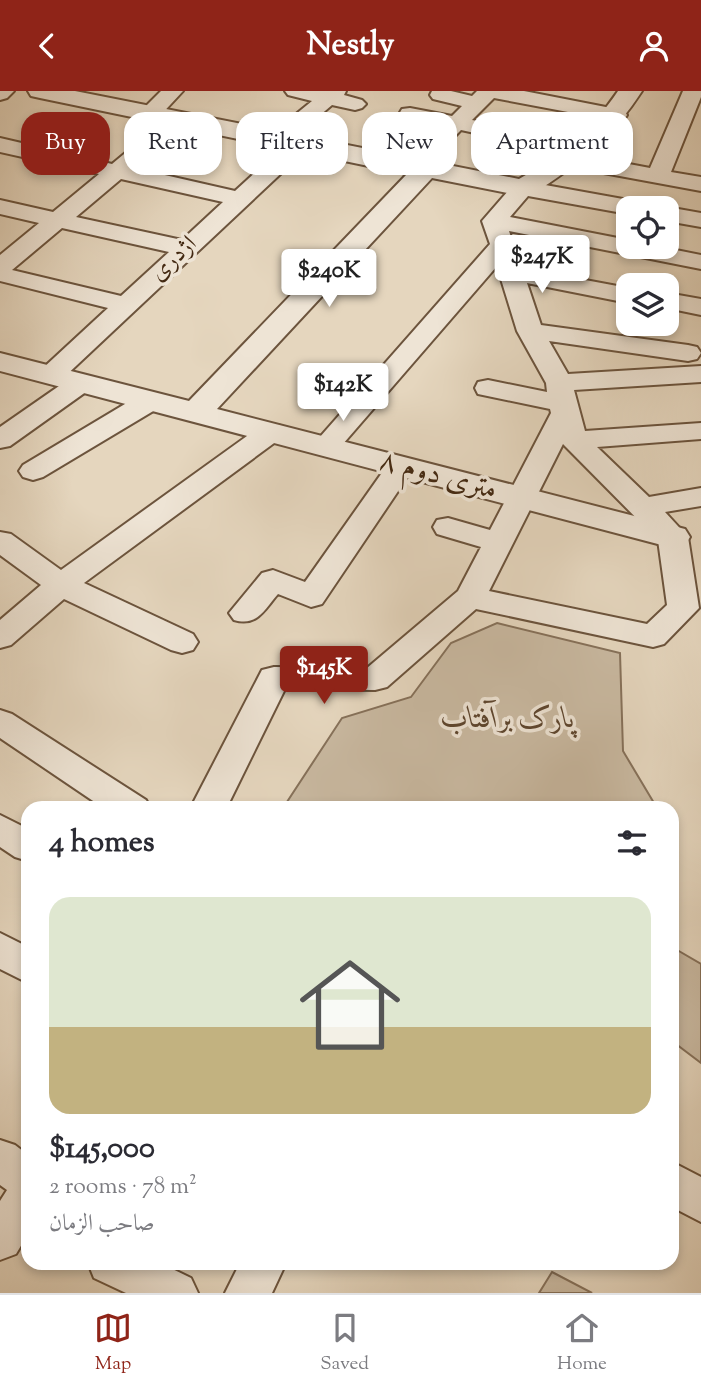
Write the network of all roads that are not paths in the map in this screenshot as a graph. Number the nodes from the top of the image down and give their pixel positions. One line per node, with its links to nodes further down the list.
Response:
1 (40, 91): 10 (street)
2 (173, 91): 11 (street)
3 (295, 91): 5 (street)
4 (630, 91): 14 (street)
5 (332, 94): 9 (street); 12 (street, اژدری)
6 (440, 95): 7 (street)
7 (485, 95): 13 (street); 15 (street)
8 (695, 103): 25 (street)
9 (355, 104)
10 (140, 112)
11 (151, 112)
12 (316, 112)
13 (602, 112)
14 (617, 112)
15 (457, 123): 16 (street)
16 (471, 126)
17 (0, 145): 20 (street)
18 (124, 165): 20 (street)
19 (633, 171): 25 (street)
20 (116, 172): 28 (street); 32 (street)
21 (260, 175): 28 (street, اژدری)
22 (413, 175): 51 (street)
23 (451, 175): 27 (street)
24 (545, 175): 27 (street)
25 (658, 176): 26 (street)
26 (701, 184)
27 (523, 188): 29 (street); 34 (street)
28 (239, 199): 35 (street, اژدری)
29 (616, 205)
30 (0, 207): 32 (street)
31 (679, 216): 33 (street)
32 (58, 220): 35 (street); 37 (street)
33 (701, 220)
34 (498, 233): 36 (street); 38 (street); 55 (street)
35 (185, 248): 42 (street, اژدری)
36 (701, 262)
37 (0, 267)
38 (511, 272): 40 (street); 44 (street)
39 (0, 274): 42 (street)
40 (616, 293)
41 (679, 303): 43 (street)
42 (125, 305): 47 (street, اژدری)
43 (701, 307)
44 (530, 331): 46 (street); 50 (street)
45 (0, 362): 47 (street, ۸ متری دوم)
46 (694, 364): 50 (street)
47 (66, 379): 49 (street, ۸ متری دوم); 54 (street, اژدری)
48 (488, 388): 50 (street)
49 (150, 401): 51 (street, ۸ متری دوم); 57 (street)
50 (565, 410): 52 (street); 59 (street); 60 (street)
51 (196, 413): 53 (street, ۸ متری دوم)
52 (701, 431)
53 (271, 432): 55 (street, ۸ متری دوم); 65 (street)
54 (0, 440)
55 (326, 446): 56 (street, ۸ متری دوم)
56 (401, 466): 59 (street, ۸ متری دوم); 67 (street)
57 (33, 471)
58 (701, 496): 60 (street)
59 (522, 498): 62 (street, ۸ متری دوم); 64 (street)
60 (644, 507): 62 (street)
61 (448, 527): 64 (street)
62 (673, 537): 66 (street)
63 (0, 541): 65 (street)
64 (499, 543): 66 (street)
65 (61, 585): 68 (street); 69 (street)
66 (471, 597): 72 (street)
67 (244, 613)
68 (0, 637)
69 (182, 642)
70 (0, 722): 71 (street)
71 (121, 801)
72 (212, 801)
73 (0, 829): 74 (street)
74 (21, 842)
75 (0, 949): 76 (street)
76 (21, 962)
77 (0, 1159): 80 (street)
78 (679, 1187): 79 (street)
79 (701, 1202)
80 (19, 1212)
81 (125, 1270): 83 (street)
82 (260, 1270): 84 (street)
83 (175, 1293)
84 (248, 1293)

